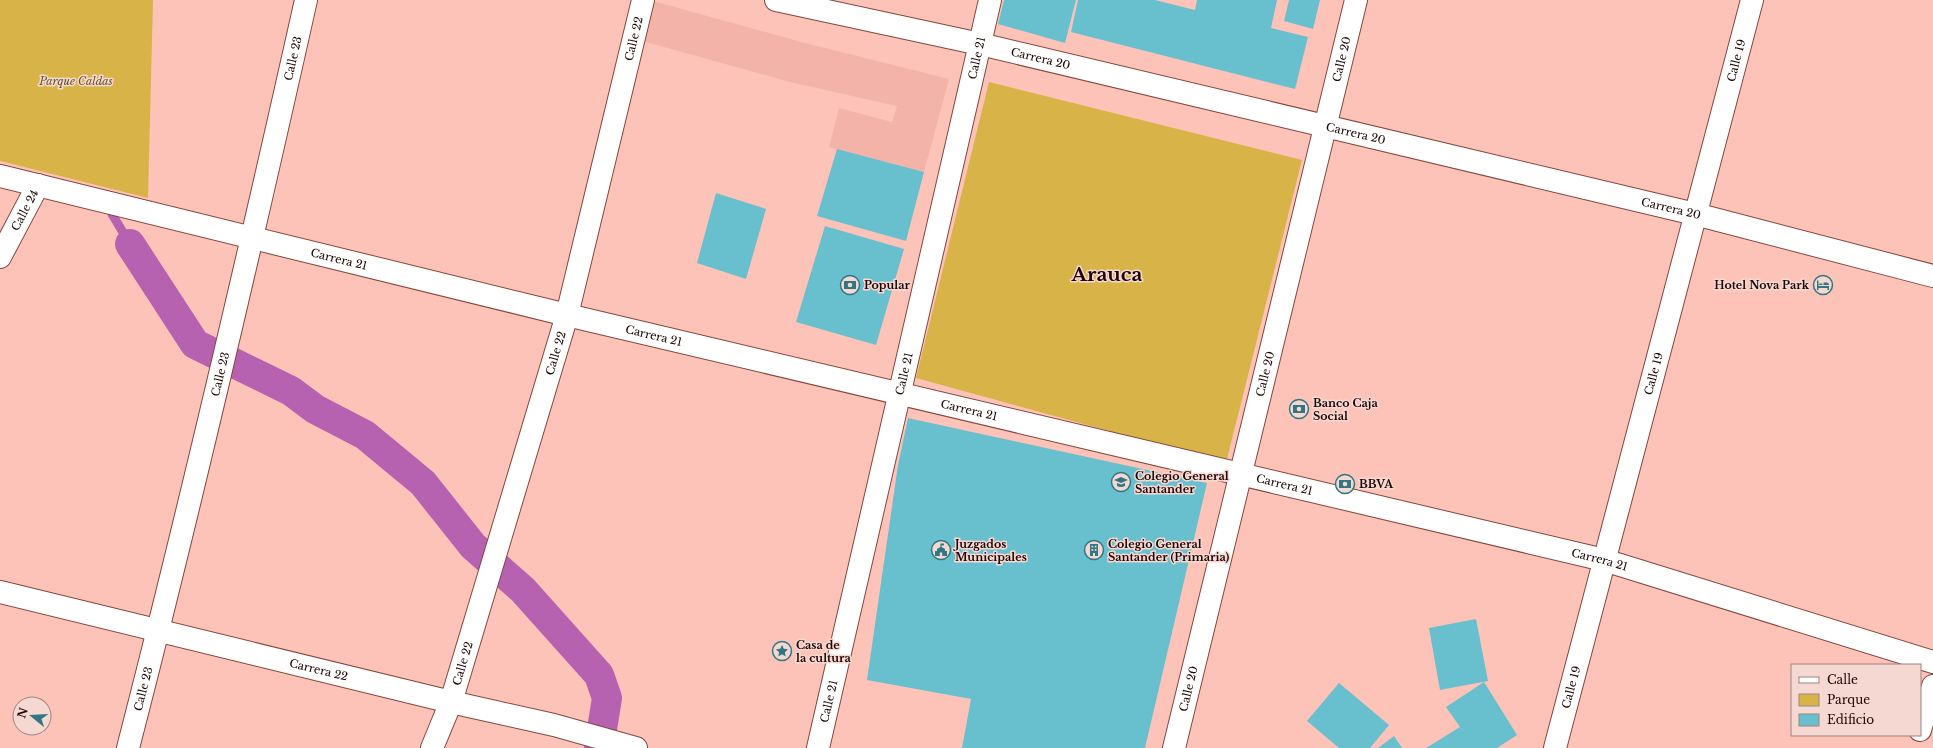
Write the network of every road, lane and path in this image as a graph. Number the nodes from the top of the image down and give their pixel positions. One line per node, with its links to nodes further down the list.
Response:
1 (306, 0): 12 (street, Calle 23)
2 (643, 0): 15 (street, Calle 22)
3 (776, 0): 7 (street, Carrera 20)
4 (990, 0): 7 (street, Calle 21)
5 (1356, 0): 8 (street, Calle 20)
6 (1752, 0): 11 (street, Calle 19)
7 (980, 44): 8 (street, Carrera 20); 16 (street, Calle 21)
8 (1325, 127): 11 (street, Carrera 20); 17 (street, Calle 20)
9 (0, 176): 10 (street, Carrera 21)
10 (38, 185): 12 (street, Carrera 21); 13 (street, Calle 24)
11 (1695, 214): 14 (street, Carrera 20); 18 (street, Calle 19)
12 (253, 237): 15 (street, Carrera 21); 20 (street, Calle 23)
13 (0, 257)
14 (1933, 276)
15 (567, 315): 16 (street, Carrera 21); 23 (street, Calle 22)
16 (900, 394): 17 (street, Carrera 21); 30 (street, Calle 21)
17 (1241, 474): 18 (street, Carrera 21); 31 (street, Calle 20)
18 (1604, 560): 21 (street, Carrera 21); 32 (street, Calle 19)
19 (0, 592): 20 (street, Carrera 22)
20 (159, 630): 23 (street, Carrera 22); 27 (street, Calle 23)
21 (1933, 662)
22 (1933, 686): 24 (street)
23 (451, 702): 26 (street, Carrera 22); 28 (street, Calle 22)
24 (1921, 727)
25 (1919, 736): 33 (street)
26 (610, 743): 29 (street, Carrera 22)
27 (128, 748)
28 (432, 748)
29 (636, 748)
30 (818, 748)
31 (1174, 748)
32 (1555, 748)
33 (1915, 748)

